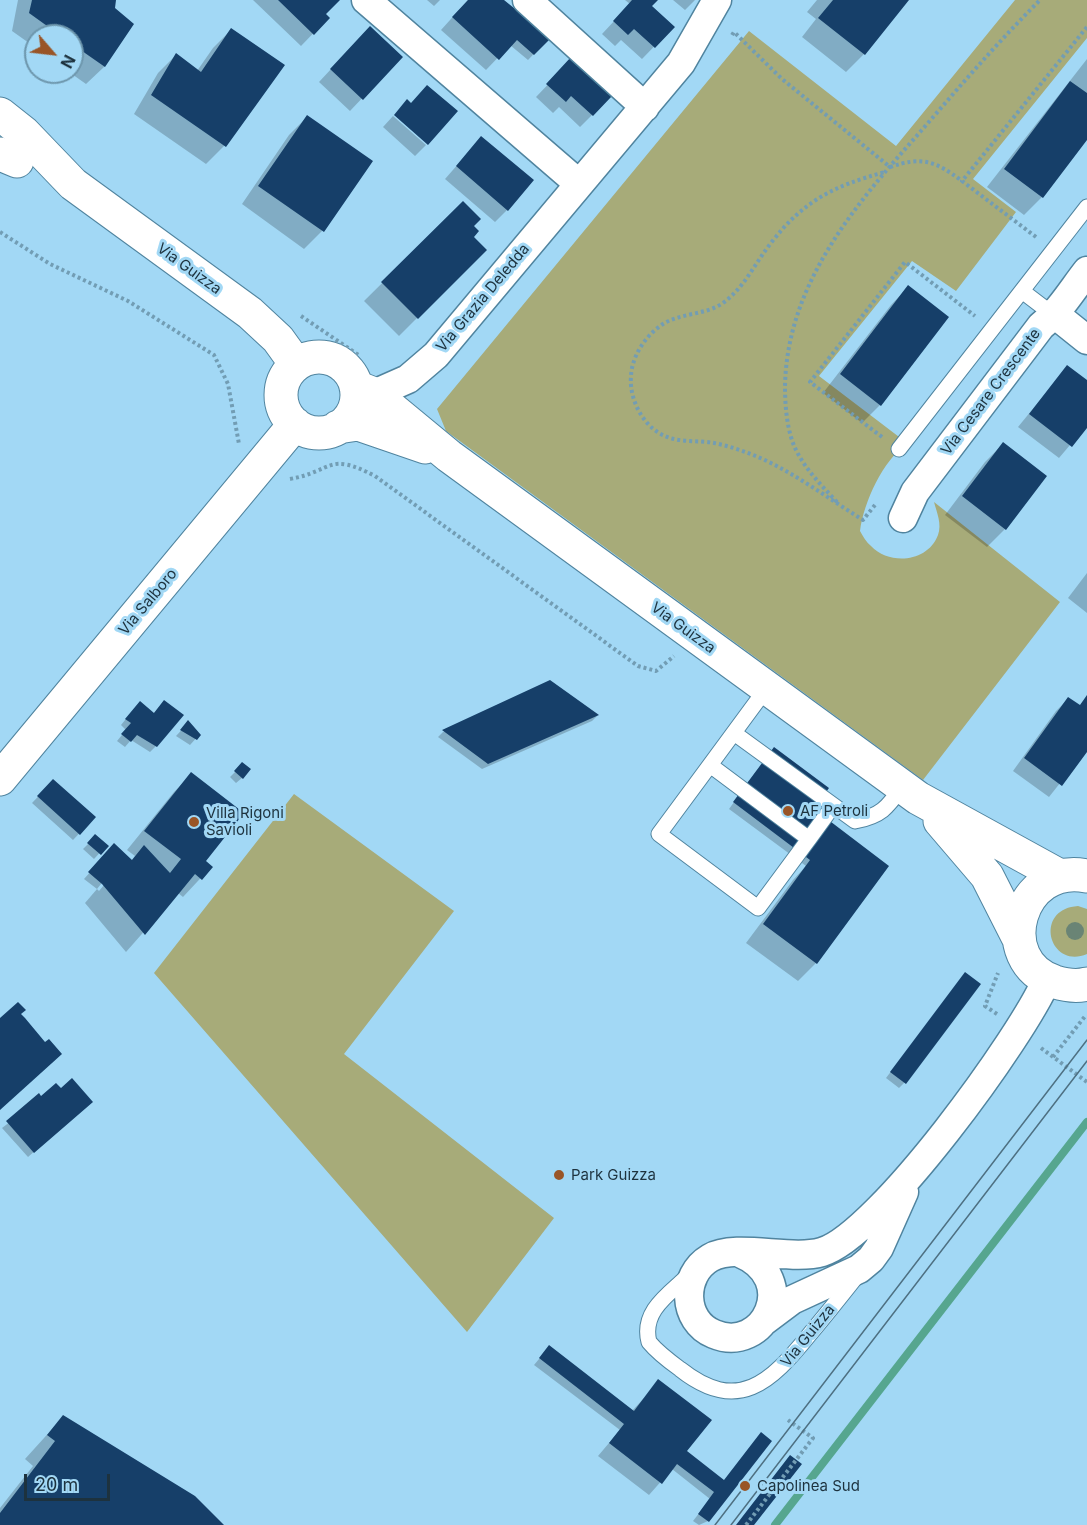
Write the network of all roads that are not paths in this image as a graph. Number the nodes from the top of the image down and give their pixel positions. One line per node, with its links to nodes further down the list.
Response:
1 (366, 0): 7 (street)
2 (527, 0): 4 (street)
3 (717, 0): 4 (street, Via Grazia Deledda)
4 (645, 107): 7 (street, Via Grazia Deledda)
5 (0, 114): 8 (main road, Via Guizza)
6 (6, 155): 8 (main road, Via Guizza)
7 (578, 183): 15 (street, Via Grazia Deledda)
8 (73, 184): 14 (main road, Via Guizza)
9 (1087, 207): 11 (lane)
10 (1087, 271): 12 (street, Via Cesare Crescente)
11 (1022, 291): 12 (lane); 18 (lane)
12 (1058, 313): 13 (street); 20 (street, Via Cesare Crescente)
13 (1087, 340)
14 (296, 364): 15 (main road, Via Guizza); 16 (main road)
15 (364, 379): 17 (main road); 19 (main road, Via Guizza)
16 (295, 424): 17 (main road, Via Guizza); 24 (main road, Via Salboro)
17 (338, 427): 19 (main road, Via Guizza)
18 (899, 449)
19 (449, 456): 21 (main road, Via Guizza)
20 (903, 519)
21 (766, 689): 22 (lane); 25 (main road, Via Guizza)
22 (734, 733): 23 (lane); 26 (lane)
23 (710, 765): 27 (lane); 27 (lane)
24 (0, 778)
25 (910, 792): 26 (lane); 28 (main road, Via Guizza); 29 (main road, Via Guizza)
26 (833, 806): 27 (lane)
27 (809, 839)
28 (1074, 876): 29 (main road, Via Guizza)
29 (1019, 939): 30 (main road, Via Guizza)
30 (1047, 979): 31 (main road); 32 (street, Via Guizza)
31 (1087, 984)
32 (910, 1179): 33 (street, Via Guizza); 34 (street, Via Guizza)
33 (740, 1253): 35 (street, Via Guizza); 36 (street)
34 (871, 1259): 35 (lane, Via Guizza); 36 (street)
35 (700, 1265): 36 (street)
36 (764, 1321)

